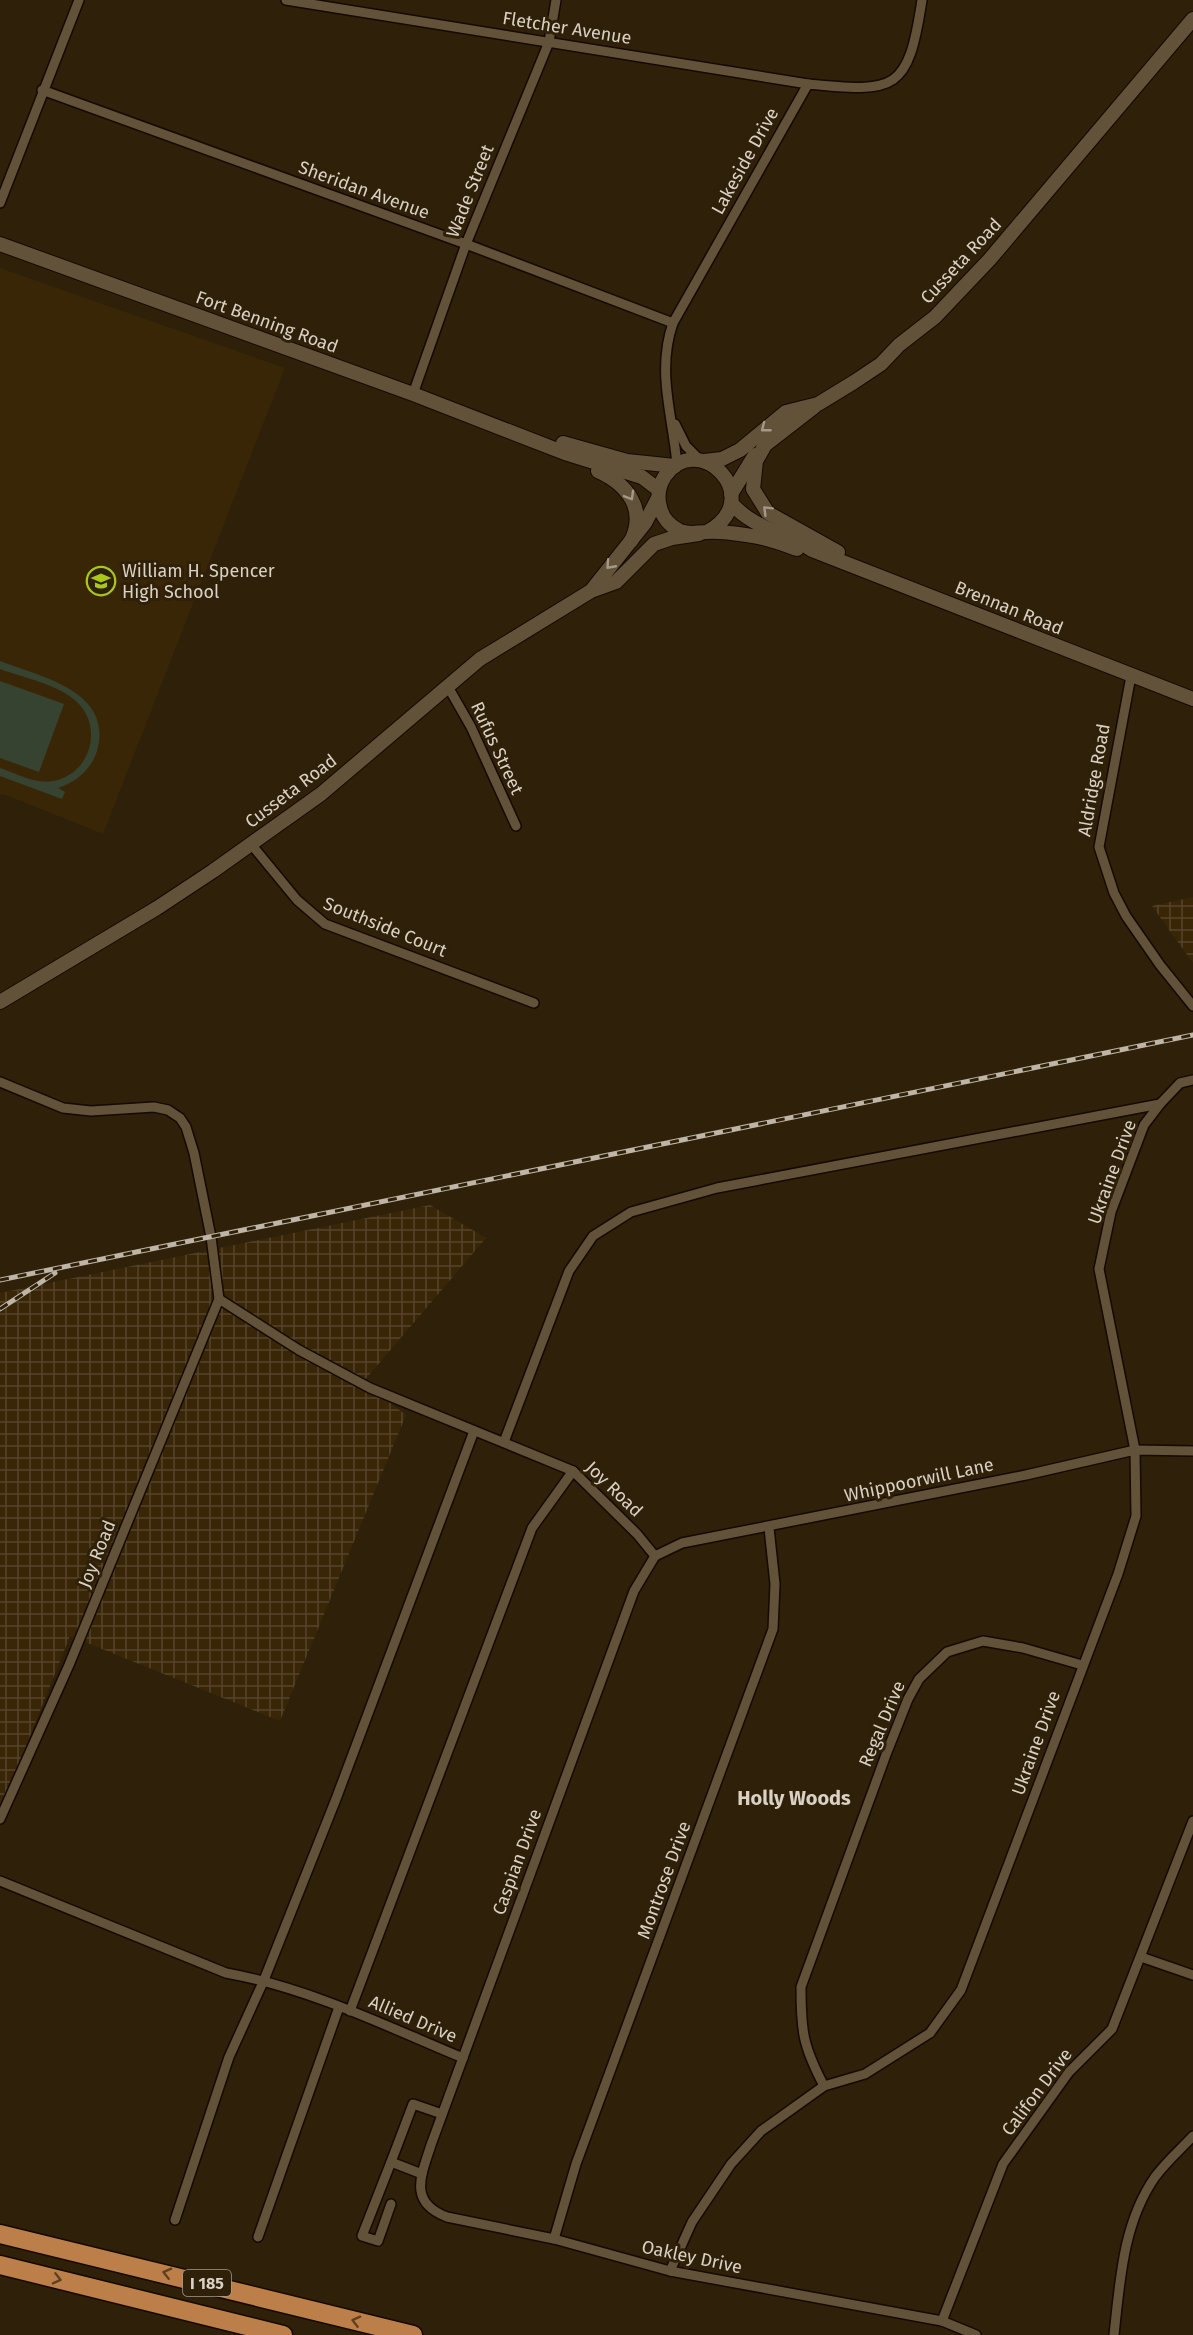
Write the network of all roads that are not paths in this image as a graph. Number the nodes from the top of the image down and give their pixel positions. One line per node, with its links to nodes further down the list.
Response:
1 (78, 0): 8 (street)
2 (286, 0): 6 (street, Fletcher Avenue)
3 (556, 0): 6 (street, Wade Street)
4 (922, 0): 7 (street)
5 (1193, 19): 14 (street, Cusseta Road)
6 (549, 42): 7 (street, Fletcher Avenue); 11 (street, Wade Street)
7 (808, 84): 12 (street, Lakeside Drive)
8 (42, 90): 9 (street); 11 (street, Sheridan Avenue)
9 (0, 203)
10 (0, 244): 13 (street, Fort Benning Road)
11 (466, 244): 12 (street, Sheridan Avenue); 13 (street, Wade Street)
12 (673, 323): 15 (street, Lakeside Drive)
13 (413, 394): 16 (street, Fort Benning Road)
14 (818, 404): 17 (street); 19 (street, Cusseta Road, one-way to 19)
15 (671, 417): 19 (street, Lakeside Drive); 20 (street, Lakeside Drive)
16 (522, 435): 18 (street, Fort Benning Road); 20 (street, Fort Benning Road)
17 (765, 445): 22 (street); 26 (street, one-way to 17)
18 (565, 453): 21 (street, Fort Benning Road); 24 (street, one-way to 24)
19 (702, 461): 20 (street); 22 (street)
20 (676, 466): 21 (street)
21 (658, 494): 23 (street); 24 (street, Cusseta Road)
22 (731, 499): 23 (street); 25 (street, Brennan Road)
23 (703, 533): 25 (street, Brennan Road); 27 (street, Cusseta Road)
24 (631, 541): 27 (street, Cusseta Road, one-way to 27)
25 (812, 550): 26 (street, Brennan Road)
26 (871, 571): 28 (street, Brennan Road)
27 (591, 591): 29 (street, Cusseta Road)
28 (1131, 676): 30 (street, Brennan Road); 35 (street, Aldridge Road)
29 (447, 685): 31 (street, Rufus Street); 32 (street, Cusseta Road)
30 (1193, 699)
31 (516, 826)
32 (251, 844): 33 (street, Cusseta Road); 34 (street, Southside Court)
33 (0, 1002)
34 (534, 1003)
35 (1193, 1006)
36 (1193, 1080): 38 (street, Ukraine Drive)
37 (0, 1082): 39 (street, Joy Road)
38 (1160, 1104): 41 (street); 42 (street, Ukraine Drive)
39 (219, 1299): 40 (street, Joy Road); 48 (street, Joy Road)
40 (474, 1431): 41 (street, Joy Road); 53 (street)
41 (504, 1442): 44 (street, Joy Road)
42 (1135, 1450): 43 (street, Whippoorwill Lane); 45 (street, Whippoorwill Lane); 47 (street, Ukraine Drive)
43 (1193, 1451)
44 (573, 1472): 46 (street, Joy Road); 55 (street)
45 (769, 1528): 46 (street, Whippoorwill Lane); 67 (street, Montrose Drive)
46 (655, 1556): 56 (street, Caspian Drive)
47 (1082, 1665): 57 (street, Ukraine Drive); 57 (street, Regal Drive)
48 (0, 1819)
49 (1193, 1821): 51 (street, Califon Drive)
50 (0, 1881): 53 (street)
51 (1141, 1957): 52 (street); 70 (street, Califon Drive)
52 (1193, 1975)
53 (264, 1980): 54 (street); 64 (street)
54 (339, 2007): 55 (street); 66 (street)
55 (350, 2011): 56 (street, Allied Drive)
56 (463, 2058): 58 (street, Caspian Drive)
57 (824, 2086): 69 (street, Ukraine Drive)
58 (442, 2114): 60 (street); 61 (street, Caspian Drive)
59 (1193, 2136): 74 (street)
60 (390, 2162): 61 (street); 63 (street)
61 (422, 2174): 62 (street, Caspian Drive)
62 (419, 2184): 67 (street, Oakley Drive)
63 (391, 2204)
64 (175, 2220)
65 (0, 2234): 72 (highway, I 185, one-way to 65)
66 (258, 2237)
67 (554, 2239): 69 (street, Oakley Drive)
68 (0, 2265): 71 (highway, I 185, one-way to 71)
69 (670, 2271): 70 (street, Oakley Drive)
70 (942, 2321): 73 (street, Oakley Drive)
71 (283, 2335)
72 (412, 2335)
73 (976, 2335)
74 (1114, 2335)

